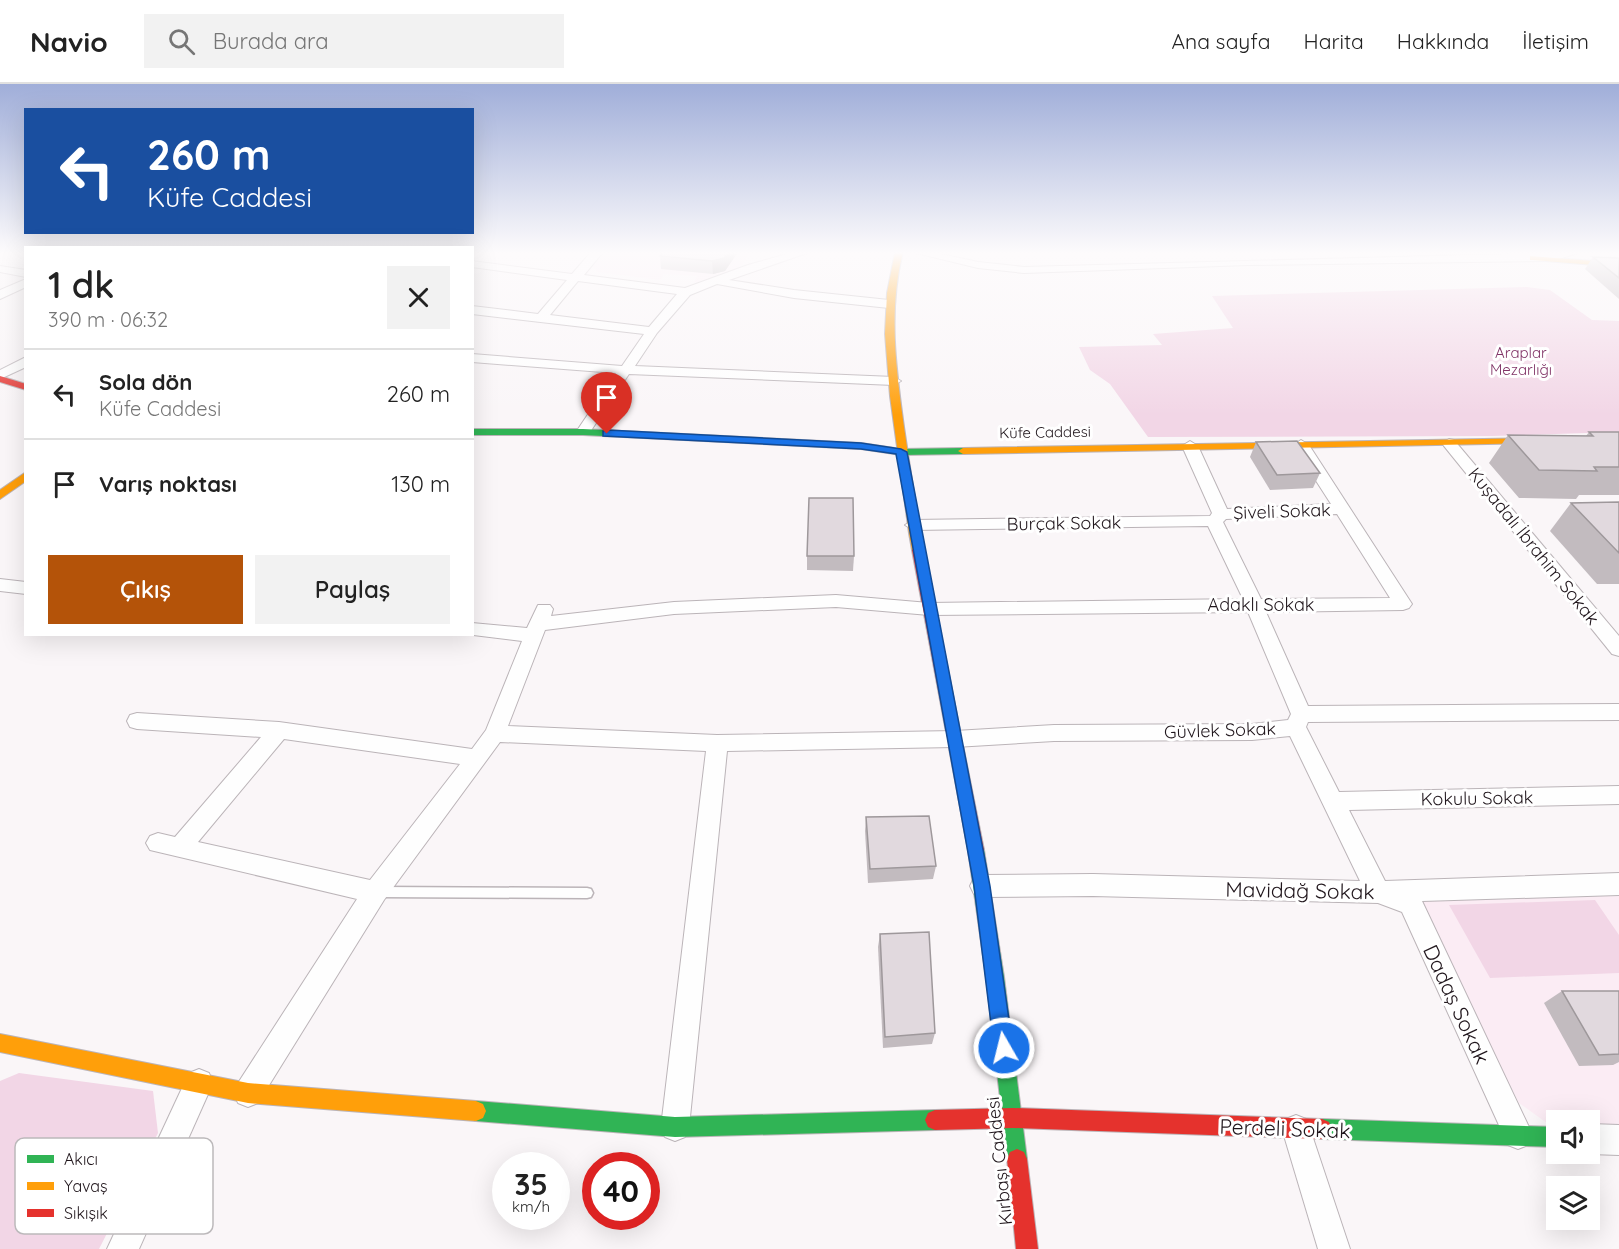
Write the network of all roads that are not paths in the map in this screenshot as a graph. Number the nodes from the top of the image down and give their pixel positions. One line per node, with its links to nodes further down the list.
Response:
1 (552, 306): 5 (street)
2 (673, 306): 6 (street)
3 (889, 306): 11 (street, Kırbaşı Caddesi)
4 (474, 310): 5 (street)
5 (542, 318): 6 (street)
6 (652, 331): 9 (street)
7 (474, 358): 9 (street)
8 (24, 362): 10 (street)
9 (624, 370): 11 (street); 14 (street)
10 (0, 377): 12 (street)
11 (894, 381): 19 (street, Kırbaşı Caddesi)
12 (24, 386)
13 (474, 432): 14 (street, Küfe Caddesi)
14 (584, 432): 19 (street, Küfe Caddesi)
15 (1551, 441): 16 (street, Küfe Caddesi)
16 (1449, 443): 17 (street, Küfe Caddesi); 31 (street, Kuşadalı İbrahim Sokak)
17 (1301, 445): 18 (street, Küfe Caddesi); 22 (street, Adaklı Sokak)
18 (1190, 446): 19 (street, Küfe Caddesi); 23 (street)
19 (901, 452): 24 (street, Kırbaşı Caddesi)
20 (24, 477): 21 (street)
21 (13, 490)
22 (1343, 509): 23 (street, Şiveli Sokak); 27 (street, Adaklı Sokak)
23 (1218, 518): 24 (street, Burçak Sokak); 27 (street)
24 (913, 525): 28 (street, Kırbaşı Caddesi)
25 (0, 585): 26 (street)
26 (24, 588)
27 (1254, 604): 28 (street, Adaklı Sokak); 34 (street)
28 (929, 609): 29 (street, Adaklı Sokak); 37 (street, Kırbaşı Caddesi)
29 (538, 623): 30 (street, Adaklı Sokak); 36 (street)
30 (474, 630)
31 (1619, 649)
32 (1619, 712): 34 (street, Güvlek Sokak)
33 (137, 721): 35 (street)
34 (1298, 721): 37 (street, Güvlek Sokak); 41 (street)
35 (279, 730): 39 (street); 43 (street)
36 (495, 734): 38 (street, Güvlek Sokak); 39 (street)
37 (955, 739): 38 (street, Güvlek Sokak); 45 (street, Kırbaşı Caddesi)
38 (717, 743): 53 (street)
39 (478, 758): 46 (street)
40 (1619, 795): 41 (street, Kokulu Sokak)
41 (1334, 801): 47 (street)
42 (158, 843): 43 (street)
43 (181, 846): 46 (street)
44 (1619, 884): 47 (street, Mavidağ Sokak)
45 (982, 886): 47 (street, Mavidağ Sokak); 52 (street, Kırbaşı Caddesi)
46 (375, 892): 48 (lane); 51 (street)
47 (1378, 892): 55 (street, Dadaş Sokak)
48 (587, 893)
49 (0, 1043): 50 (street, Perdeli Sokak)
50 (199, 1083): 51 (street, Perdeli Sokak); 57 (street)
51 (248, 1093): 53 (street, Perdeli Sokak)
52 (1013, 1118): 53 (street, Perdeli Sokak); 54 (street, Perdeli Sokak); 62 (street, Kırbaşı Caddesi)
53 (675, 1127)
54 (1296, 1129): 55 (street, Perdeli Sokak); 63 (street)
55 (1518, 1135): 56 (street, Perdeli Sokak)
56 (1546, 1136)
57 (174, 1138)
58 (1600, 1139): 59 (street)
59 (1619, 1140)
60 (130, 1234): 61 (street)
61 (123, 1249)
62 (1026, 1249)
63 (1334, 1249)

